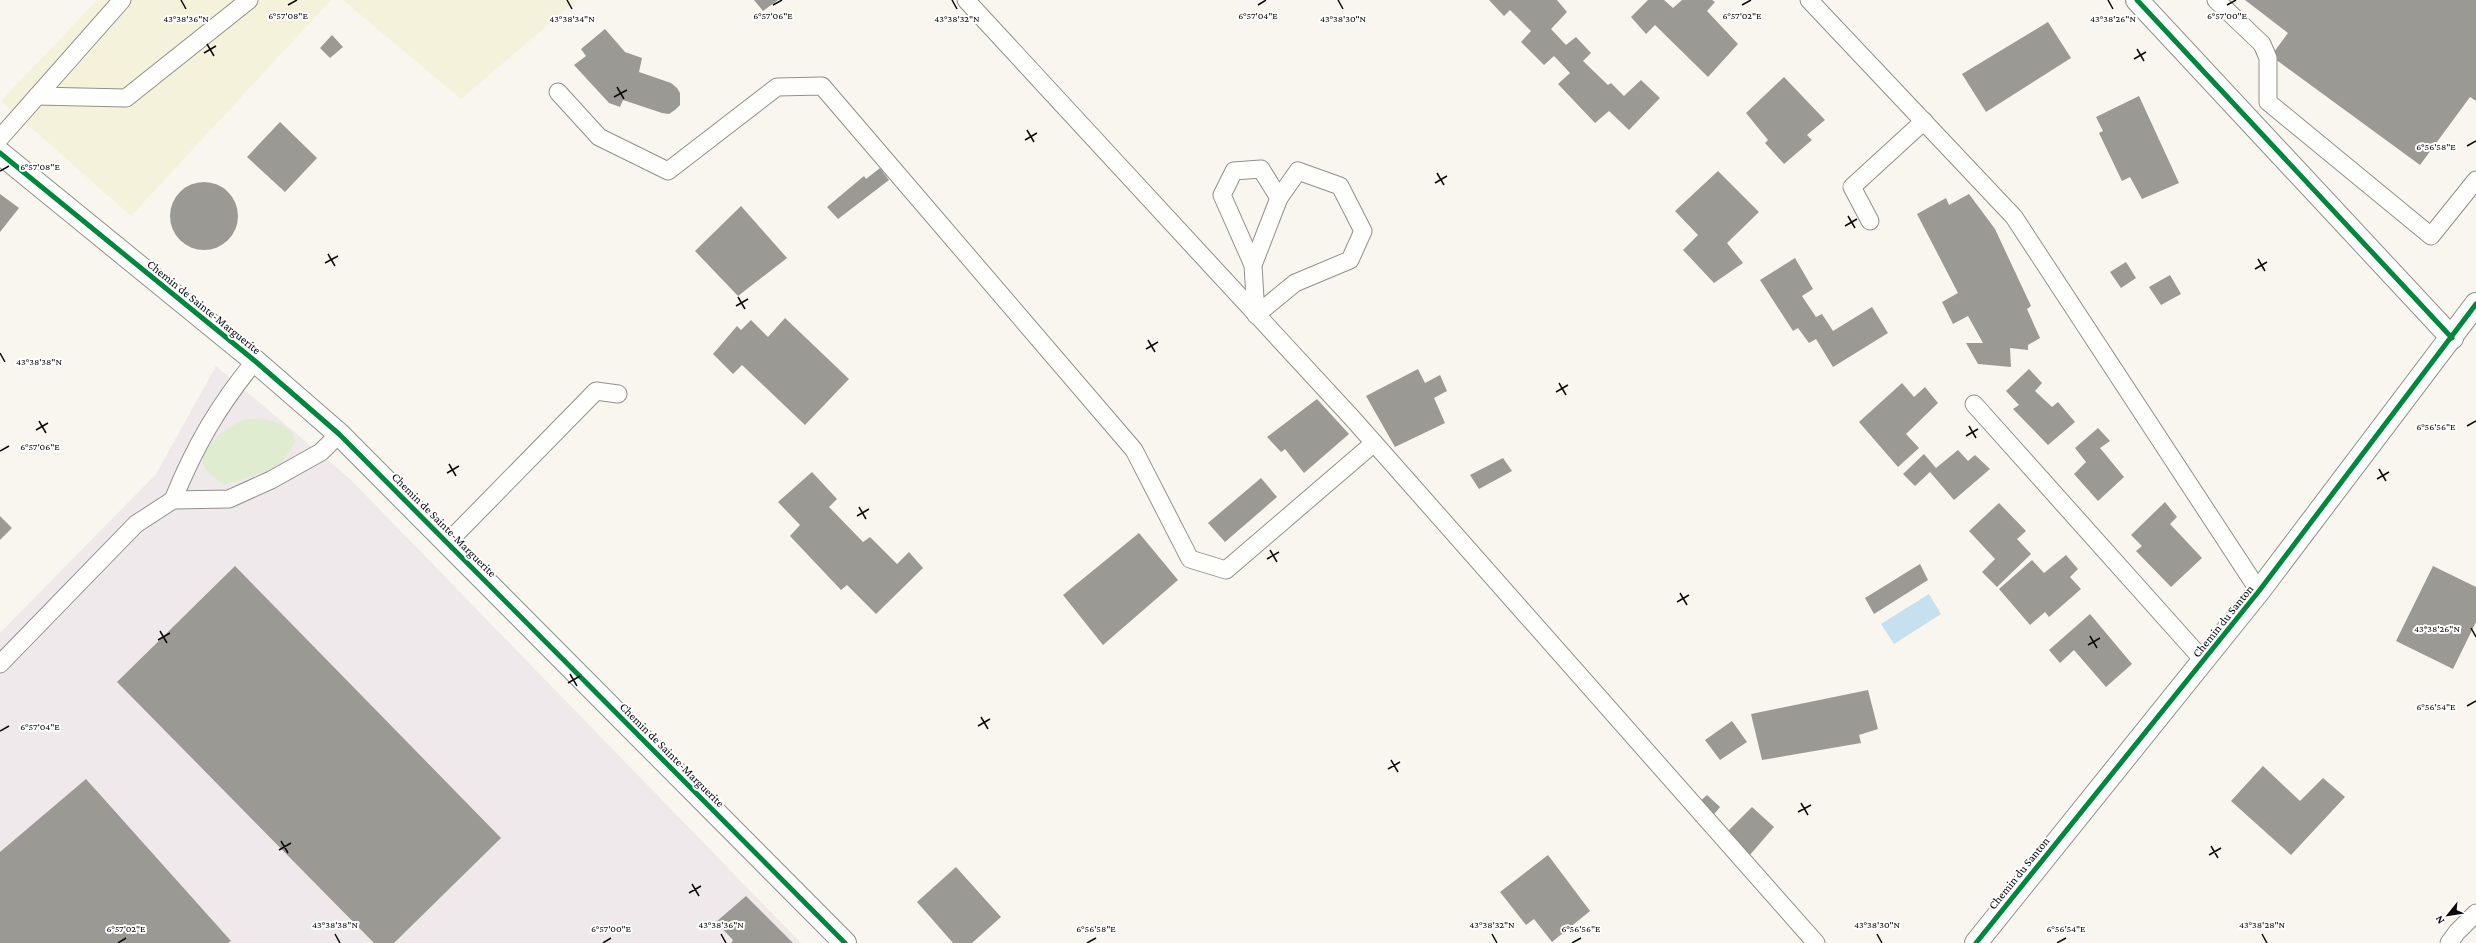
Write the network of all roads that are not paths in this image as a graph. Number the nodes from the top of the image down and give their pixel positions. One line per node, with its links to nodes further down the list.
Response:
1 (122, 0): 8 (lane)
2 (249, 0): 8 (lane)
3 (966, 0): 17 (lane)
4 (1809, 0): 9 (lane)
5 (2137, 0): 18 (street)
6 (2216, 0): 12 (lane)
7 (558, 92): 23 (lane)
8 (37, 96): 10 (lane)
9 (1924, 122): 14 (lane); 26 (lane)
10 (0, 138)
11 (0, 153): 19 (street, Chemin de Sainte-Marguerite)
12 (2476, 180)
13 (1279, 198): 15 (lane); 15 (lane); 17 (lane)
14 (1870, 221)
15 (1253, 266): 17 (lane)
16 (2476, 304): 18 (street, Chemin du Santon)
17 (1256, 315): 23 (lane)
18 (2452, 338): 26 (street, Chemin du Santon)
19 (255, 361): 22 (street, Chemin de Sainte-Marguerite); 24 (lane)
20 (618, 394): 25 (lane)
21 (1974, 404): 27 (lane)
22 (339, 434): 24 (lane); 25 (street, Chemin de Sainte-Marguerite)
23 (1374, 443): 31 (lane)
24 (173, 500): 28 (lane)
25 (448, 542): 30 (street, Chemin de Sainte-Marguerite)
26 (2260, 591): 27 (street, Chemin du Santon)
27 (2203, 660): 32 (street, Chemin du Santon)
28 (0, 664)
29 (2476, 913): 33 (lane)
30 (845, 943)
31 (1816, 943)
32 (1976, 943)
33 (2449, 943)

